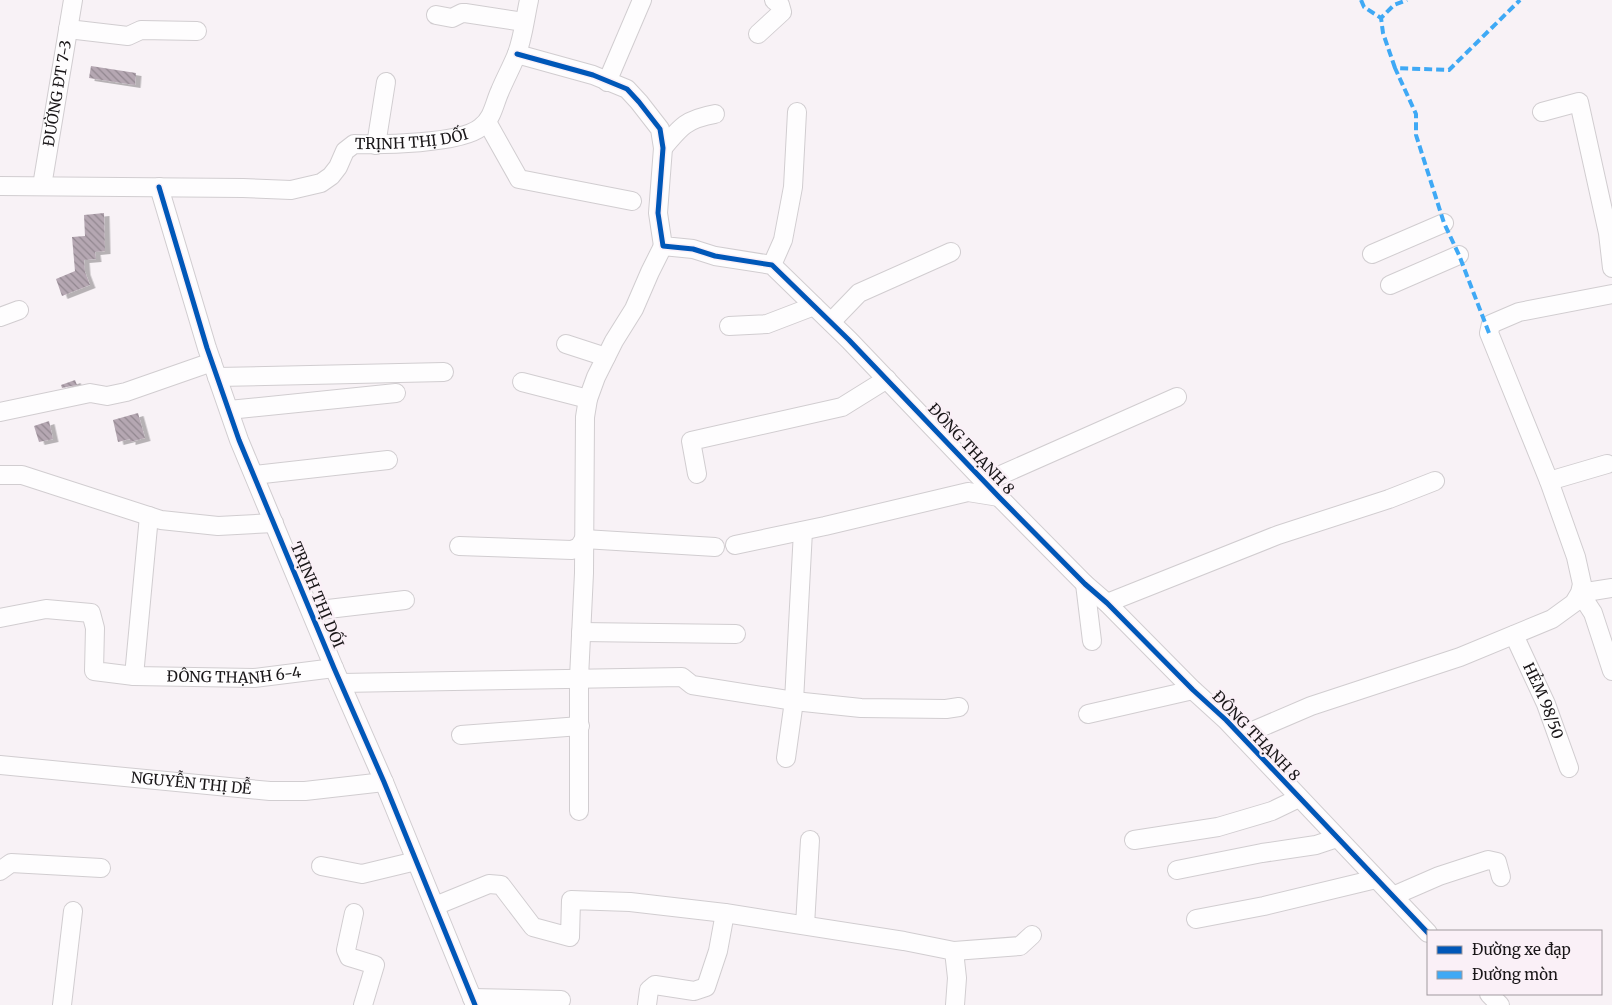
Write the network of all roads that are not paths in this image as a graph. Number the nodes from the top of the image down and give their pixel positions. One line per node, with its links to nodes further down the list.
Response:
1 (73, 0): 7 (street, ĐƯỜNG ĐT 7-3)
2 (529, 0): 6 (street, TRỊNH THỊ DỐI)
3 (642, 0): 12 (street)
4 (774, 0): 9 (street)
5 (436, 15): 6 (street)
6 (524, 22): 10 (street, TRỊNH THỊ DỐI)
7 (68, 29): 8 (street); 20 (street, ĐƯỜNG ĐT 7-3)
8 (197, 31)
9 (758, 34)
10 (517, 54): 12 (street); 16 (street, TRỊNH THỊ DỐI)
11 (386, 82): 17 (street)
12 (607, 82): 18 (street)
13 (797, 112): 28 (street)
14 (1542, 112): 29 (street)
15 (716, 114): 18 (street)
16 (487, 122): 17 (street, TRỊNH THỊ DỐI); 22 (street)
17 (376, 145): 21 (street, TRỊNH THỊ DỐI)
18 (663, 148): 24 (street)
19 (0, 186): 20 (street, TRỊNH THỊ DỐI)
20 (42, 186): 21 (street, TRỊNH THỊ DỐI)
21 (159, 187): 39 (street, TRỊNH THỊ DỐI)
22 (632, 201)
23 (1444, 223): 26 (street)
24 (663, 246): 28 (street); 38 (street)
25 (951, 252): 35 (street)
26 (1372, 254)
27 (1459, 255): 30 (street)
28 (772, 265): 32 (street, ĐÔNG THẠNH 8)
29 (1612, 268)
30 (1390, 285)
31 (1612, 294): 54 (street)
32 (814, 306): 35 (street, ĐÔNG THẠNH 8); 36 (street)
33 (19, 310): 34 (street)
34 (0, 317)
35 (831, 322): 41 (street, ĐÔNG THẠNH 8)
36 (729, 326)
37 (566, 344): 38 (street)
38 (606, 357): 45 (street)
39 (214, 369): 40 (street); 46 (street, TRỊNH THỊ DỐI); 47 (street)
40 (444, 372)
41 (887, 379): 50 (street); 55 (street, ĐÔNG THẠNH 8)
42 (522, 382): 45 (street)
43 (396, 393): 46 (street)
44 (1177, 397): 55 (street)
45 (588, 400): 60 (street)
46 (229, 410): 52 (street, TRỊNH THỊ DỐI)
47 (0, 412)
48 (388, 460): 52 (street)
49 (1607, 464): 54 (street)
50 (697, 474)
51 (0, 475): 57 (street)
52 (254, 475): 58 (street, TRỊNH THỊ DỐI)
53 (1434, 481): 68 (street)
54 (1548, 481): 66 (street)
55 (986, 482): 56 (street, ĐÔNG THẠNH 8)
56 (999, 497): 59 (street); 64 (street, ĐÔNG THẠNH 8)
57 (149, 516): 58 (street); 77 (street)
58 (274, 523): 69 (street, TRỊNH THỊ DỐI)
59 (803, 531): 61 (street); 81 (street)
60 (584, 540): 62 (street); 63 (street); 72 (street)
61 (735, 545)
62 (459, 546)
63 (715, 547)
64 (1085, 584): 68 (street, ĐÔNG THẠNH 8); 75 (street)
65 (1612, 588): 66 (street)
66 (1580, 593): 71 (street); 74 (street)
67 (405, 600): 69 (street)
68 (1107, 603): 80 (street, ĐÔNG THẠNH 8)
69 (311, 611): 78 (street, TRỊNH THỊ DỐI)
70 (0, 618): 77 (street, ĐÔNG THẠNH 6-4)
71 (1605, 630): 76 (street)
72 (581, 632): 73 (street); 79 (street)
73 (736, 634)
74 (1514, 635): 86 (street); 89 (street, HẺM 98/50)
75 (1092, 641)
76 (1612, 671)
77 (134, 676): 78 (street, ĐÔNG THẠNH 6-4)
78 (338, 676): 79 (street, ĐÔNG THẠNH 6-4); 90 (street, TRỊNH THỊ DỐI)
79 (579, 678): 81 (street, ĐÔNG THẠNH 6-4); 84 (street)
80 (1193, 690): 83 (street); 86 (street, ĐÔNG THẠNH 8)
81 (794, 701): 82 (street, ĐÔNG THẠNH 6-4); 87 (street)
82 (959, 707)
83 (1088, 714)
84 (580, 726): 85 (street); 92 (street)
85 (461, 736)
86 (1241, 736): 91 (street, ĐÔNG THẠNH 8)
87 (786, 758)
88 (0, 765): 90 (street, NGUYỄN THỊ DỄ)
89 (1570, 768)
90 (384, 782): 96 (street, TRỊNH THỊ DỐI)
91 (1299, 798): 93 (street, ĐÔNG THẠNH 8); 95 (street)
92 (579, 811)
93 (1337, 838): 99 (street); 102 (street, ĐÔNG THẠNH 8)
94 (810, 840): 109 (street)
95 (1134, 840)
96 (416, 861): 97 (street); 104 (street, TRỊNH THỊ DỐI)
97 (321, 866)
98 (101, 868): 100 (street)
99 (1177, 870)
100 (0, 871)
101 (1501, 877): 103 (street)
102 (1376, 879): 103 (street, ĐÔNG THẠNH 8); 108 (street)
103 (1393, 896): 110 (street, ĐÔNG THẠNH 8)
104 (435, 906): 107 (street); 115 (street, TRỊNH THỊ DỐI)
105 (73, 911): 116 (street)
106 (354, 913): 117 (street)
107 (725, 913): 109 (street); 118 (street)
108 (1196, 919)
109 (805, 925): 112 (street)
110 (1427, 932)
111 (1032, 934): 112 (street)
112 (954, 951): 119 (street)
113 (1489, 995): 120 (street)
114 (561, 1000): 115 (street)
115 (474, 1002)
116 (62, 1005)
117 (363, 1005)
118 (647, 1005)
119 (955, 1005)
120 (1500, 1005)

